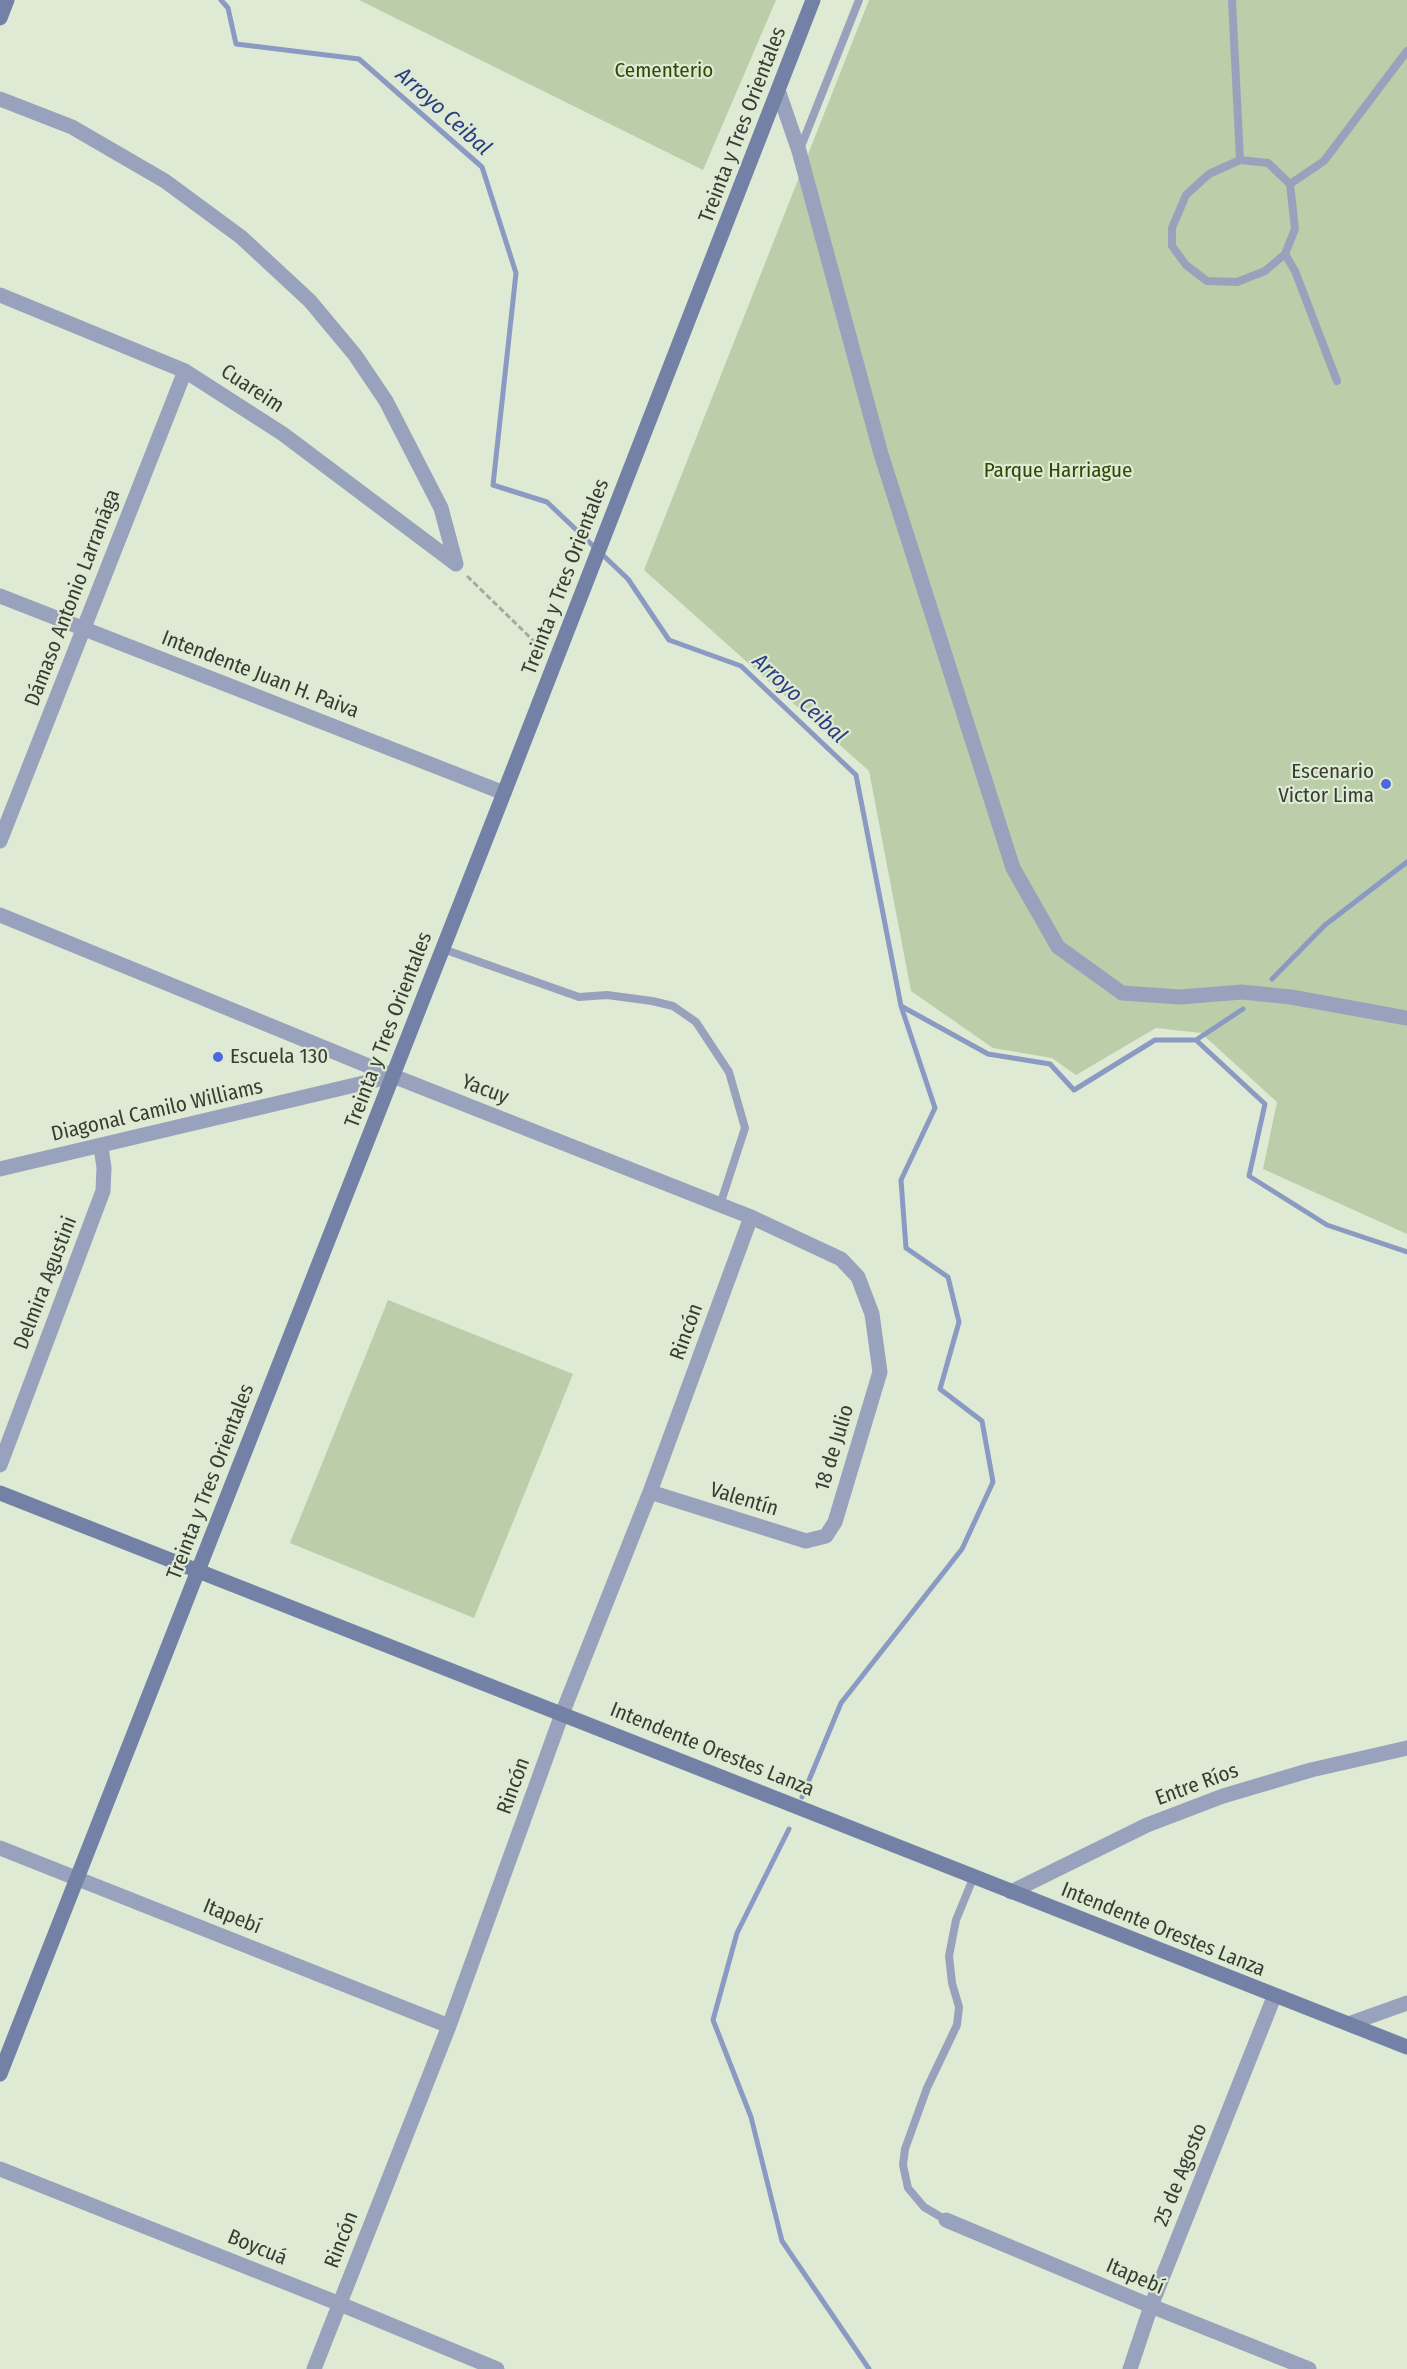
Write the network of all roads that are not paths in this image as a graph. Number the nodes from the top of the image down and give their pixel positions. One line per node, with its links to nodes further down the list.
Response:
1 (7, 0): 5 (street)
2 (813, 0): 7 (street, Treinta y Tres Orientales)
3 (859, 0): 9 (lane)
4 (1232, 0): 10 (lane)
5 (0, 18)
6 (1407, 51): 11 (lane)
7 (779, 93): 9 (street); 18 (street, Treinta y Tres Orientales)
8 (0, 99): 14 (street, Cuareim)
9 (799, 151): 22 (street)
10 (1240, 160): 11 (lane); 12 (lane)
11 (1290, 184): 12 (lane)
12 (1284, 254): 15 (lane)
13 (0, 295): 14 (street, Cuareim)
14 (185, 371): 17 (street, Dámaso Antonio Larranãga)
15 (1336, 381)
16 (0, 596): 17 (street, Intendente Juan H. Paiva)
17 (83, 629): 18 (street, Intendente Juan H. Paiva); 19 (street, Dámaso Antonio Larranãga)
18 (504, 793): 21 (street, Treinta y Tres Orientales)
19 (0, 841)
20 (0, 915): 23 (street, Yacuy)
21 (443, 949): 23 (street, Treinta y Tres Orientales); 26 (lane)
22 (1407, 1018)
23 (393, 1076): 24 (street, Diagonal Camilo Williams); 26 (street, Yacuy); 33 (street, Treinta y Tres Orientales)
24 (101, 1146): 25 (street, Diagonal Camilo Williams); 29 (street, Delmira Agustini)
25 (0, 1169)
26 (720, 1205): 27 (street, Yacuy)
27 (751, 1217): 28 (street, Yacuy); 30 (street, Rincón)
28 (880, 1371): 32 (street, 18 de Julio)
29 (0, 1465)
30 (650, 1492): 32 (street, Valentín); 34 (street, Rincón)
31 (0, 1493): 33 (street, Intendente Orestes Lanza)
32 (826, 1536)
33 (199, 1573): 34 (street, Intendente Orestes Lanza); 38 (street, Treinta y Tres Orientales)
34 (562, 1714): 37 (street, Intendente Orestes Lanza); 43 (street, Rincón)
35 (1407, 1748): 39 (street, Entre Ríos)
36 (0, 1848): 38 (street, Itapebí)
37 (974, 1876): 39 (street, Intendente Orestes Lanza); 47 (lane)
38 (77, 1879): 43 (street, Itapebí); 45 (street, Treinta y Tres Orientales)
39 (1011, 1892): 40 (street, Intendente Orestes Lanza)
40 (1274, 1997): 42 (street, Intendente Orestes Lanza); 49 (street, 25 de Agosto)
41 (1407, 2003): 42 (street)
42 (1351, 2024): 44 (street, Intendente Orestes Lanza)
43 (449, 2026): 48 (street, Rincón)
44 (1407, 2048)
45 (0, 2074)
46 (0, 2169): 48 (street, Boycuá)
47 (946, 2220): 49 (street, Itapebí)
48 (340, 2304): 50 (street, Rincón); 51 (street, Boycuá)
49 (1151, 2306): 52 (street, 25 de Agosto); 53 (street, Itapebí)
50 (314, 2369)
51 (497, 2369)
52 (1130, 2369)
53 (1309, 2369)

